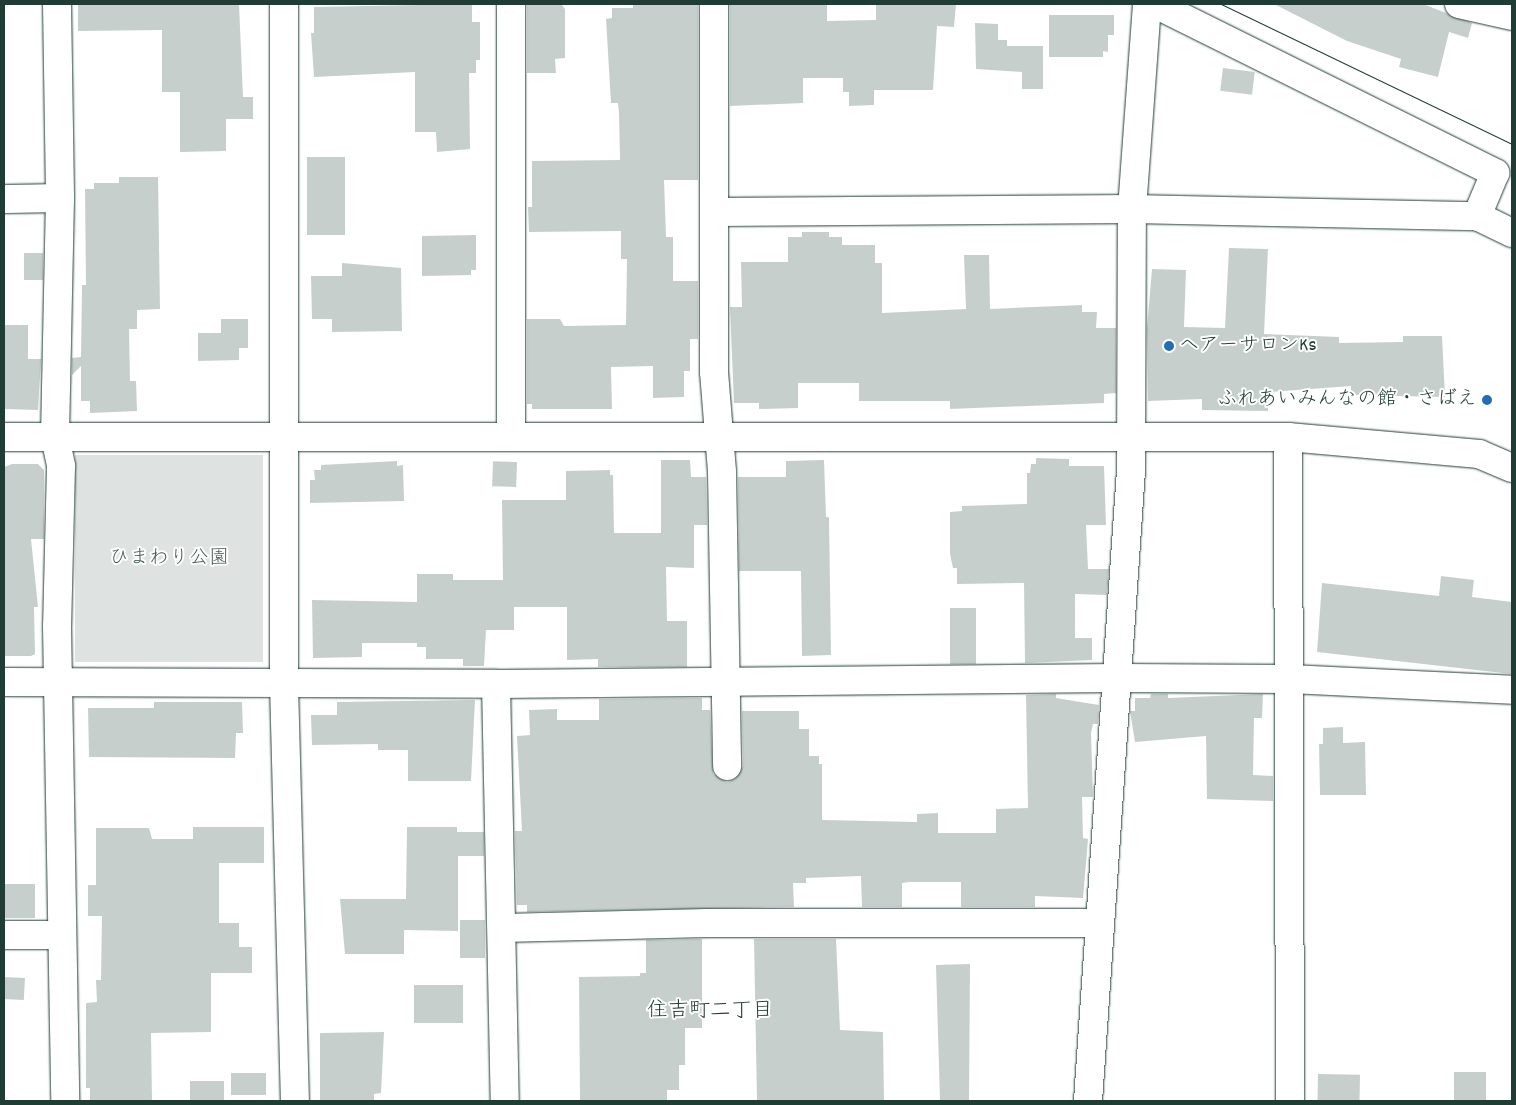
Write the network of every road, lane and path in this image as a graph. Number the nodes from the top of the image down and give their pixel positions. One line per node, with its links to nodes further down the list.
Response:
1 (57, 4): 9 (street)
2 (284, 4): 21 (street)
3 (511, 4): 19 (street)
4 (714, 4): 12 (street)
5 (1147, 4): 11 (street)
6 (1155, 4): 13 (street)
7 (1459, 4): 8 (street)
8 (1512, 16)
9 (60, 198): 10 (street); 18 (street)
10 (4, 199)
11 (1132, 209): 12 (street); 13 (street); 16 (street)
12 (717, 212): 15 (street)
13 (1477, 216): 14 (street)
14 (1512, 233)
15 (719, 434): 16 (street); 19 (street); 25 (street)
16 (1131, 434): 20 (street); 23 (street)
17 (4, 437): 18 (street)
18 (55, 437): 21 (street); 24 (street)
19 (511, 437): 21 (street)
20 (1288, 437): 22 (street); 26 (street)
21 (285, 438): 28 (street)
22 (1512, 468)
23 (1118, 678): 25 (street); 26 (street); 32 (street)
24 (60, 679): 27 (street); 28 (street); 35 (street)
25 (725, 679): 29 (street); 31 (street)
26 (1290, 679): 30 (street); 40 (street)
27 (4, 682)
28 (284, 684): 29 (street); 37 (street)
29 (496, 684): 33 (street)
30 (1512, 690)
31 (727, 766)
32 (1098, 923): 33 (street); 39 (street)
33 (503, 928): 38 (street)
34 (4, 935): 35 (street)
35 (62, 935): 36 (street)
36 (65, 1101)
37 (296, 1101)
38 (505, 1101)
39 (1088, 1101)
40 (1290, 1101)

